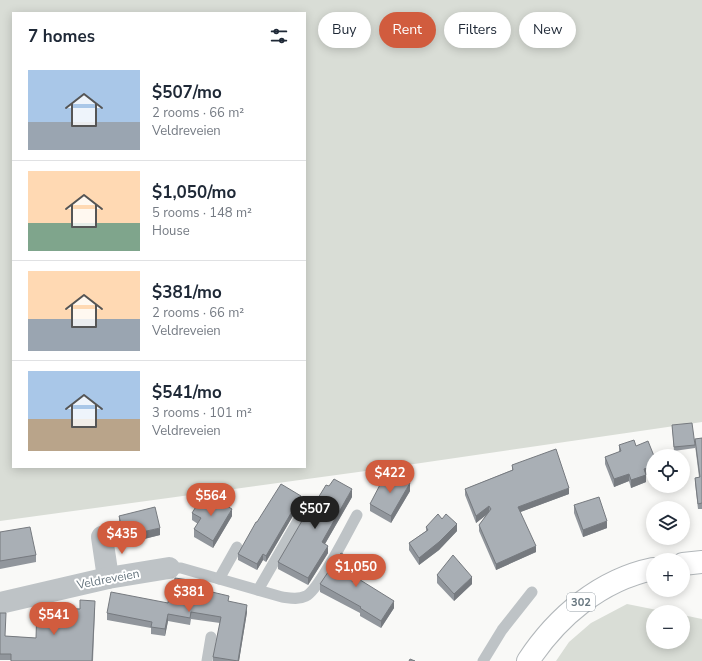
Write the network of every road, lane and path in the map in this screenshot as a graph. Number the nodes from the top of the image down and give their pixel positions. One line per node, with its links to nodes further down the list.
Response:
1 (307, 505): 11 (lane)
2 (357, 515): 11 (lane)
3 (102, 537): 9 (street)
4 (237, 547): 10 (lane)
5 (702, 562): 6 (main road)
6 (690, 563)
7 (169, 568): 9 (street, Veldreveien); 10 (lane)
8 (646, 571): 17 (main road, 302)
9 (108, 578): 13 (street, Veldreveien)
10 (218, 579): 11 (lane)
11 (258, 590)
12 (532, 592): 16 (lane)
13 (0, 603)
14 (211, 637): 15 (lane)
15 (207, 661)
16 (483, 661)
17 (528, 661)

